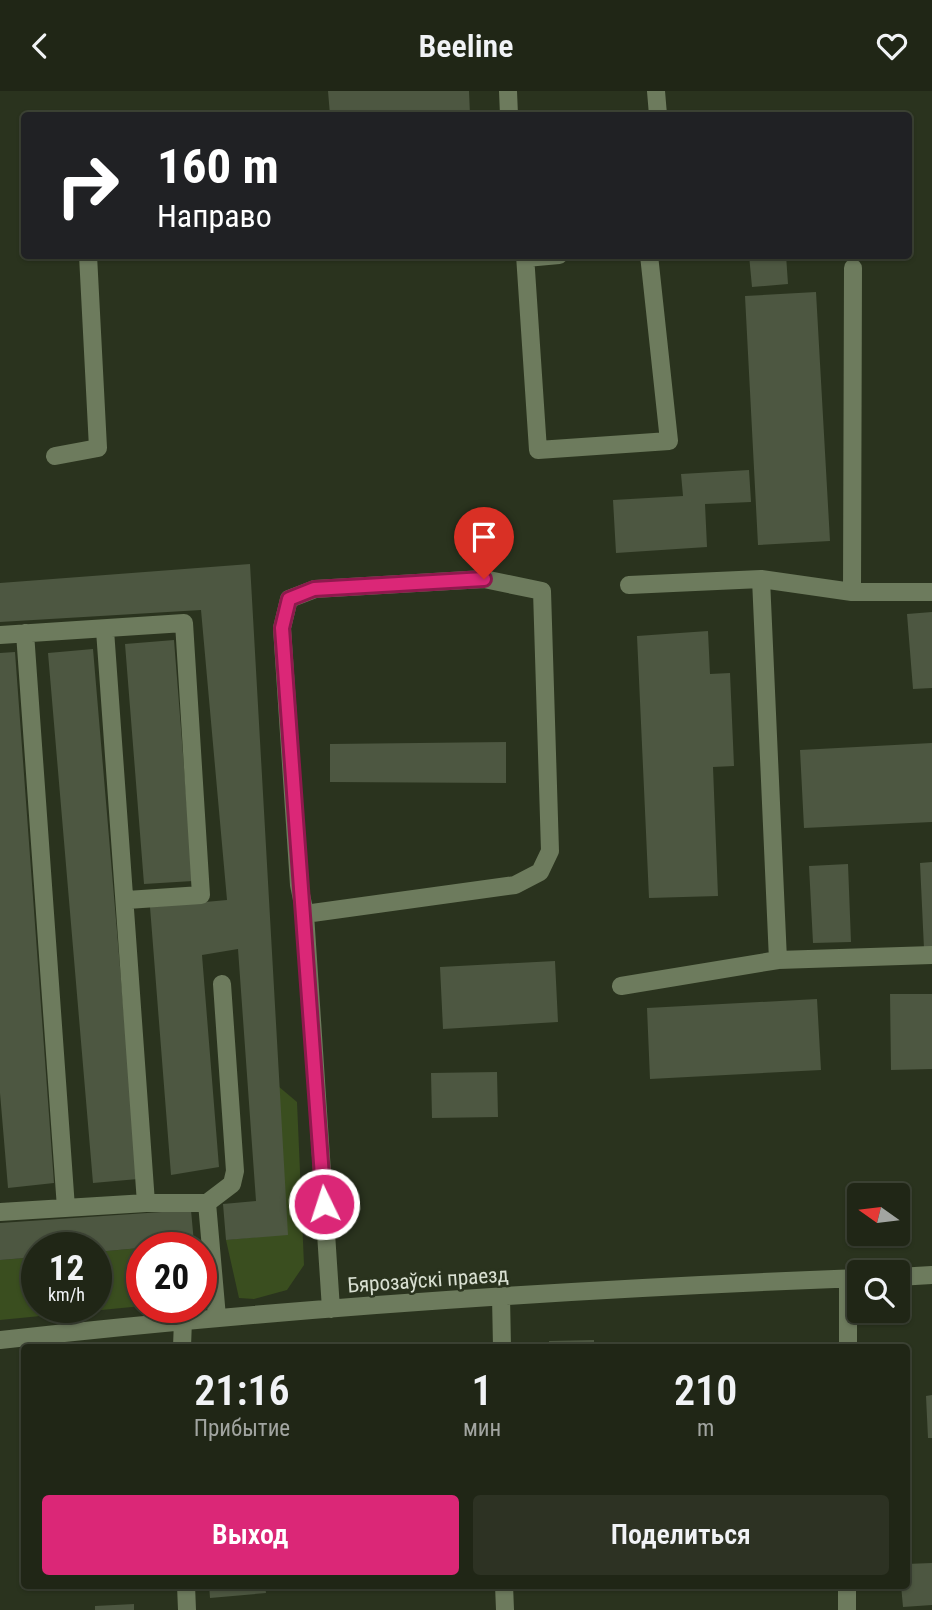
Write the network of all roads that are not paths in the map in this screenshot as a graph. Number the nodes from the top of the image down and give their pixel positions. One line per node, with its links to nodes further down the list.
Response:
1 (508, 91): 3 (street)
2 (656, 91): 4 (street)
3 (509, 112)
4 (658, 112)
5 (88, 259): 9 (street)
6 (526, 259): 7 (street)
7 (649, 259)
8 (853, 268): 12 (street)
9 (55, 456)
10 (761, 579): 11 (street); 12 (street); 20 (street)
11 (629, 585)
12 (852, 591): 13 (street)
13 (932, 592)
14 (105, 631): 15 (street); 17 (street); 17 (street)
15 (24, 633): 16 (street); 25 (street)
16 (0, 635)
17 (127, 900): 23 (street)
18 (305, 914): 18 (street); 32 (street)
19 (932, 955): 20 (street)
20 (778, 960): 22 (street)
21 (222, 984): 24 (street)
22 (621, 986)
23 (146, 1203): 24 (street); 25 (street)
24 (207, 1203): 27 (street)
25 (66, 1208): 26 (street)
26 (0, 1212)
27 (210, 1232)
28 (932, 1275): 29 (street)
29 (910, 1276)
30 (847, 1278): 31 (street, Бярозаўскі праезд)
31 (501, 1297): 32 (street, Бярозаўскі праезд); 39 (street)
32 (331, 1310): 33 (street, Бярозаўскі праезд)
33 (217, 1317)
34 (156, 1323): 37 (street, Бярозаўскі праезд)
35 (183, 1323): 38 (street)
36 (850, 1323): 40 (street)
37 (0, 1340)
38 (183, 1344)
39 (502, 1344)
40 (848, 1344)
41 (186, 1589): 44 (street)
42 (505, 1589): 45 (street)
43 (847, 1589): 46 (street)
44 (187, 1610)
45 (505, 1610)
46 (846, 1610)

